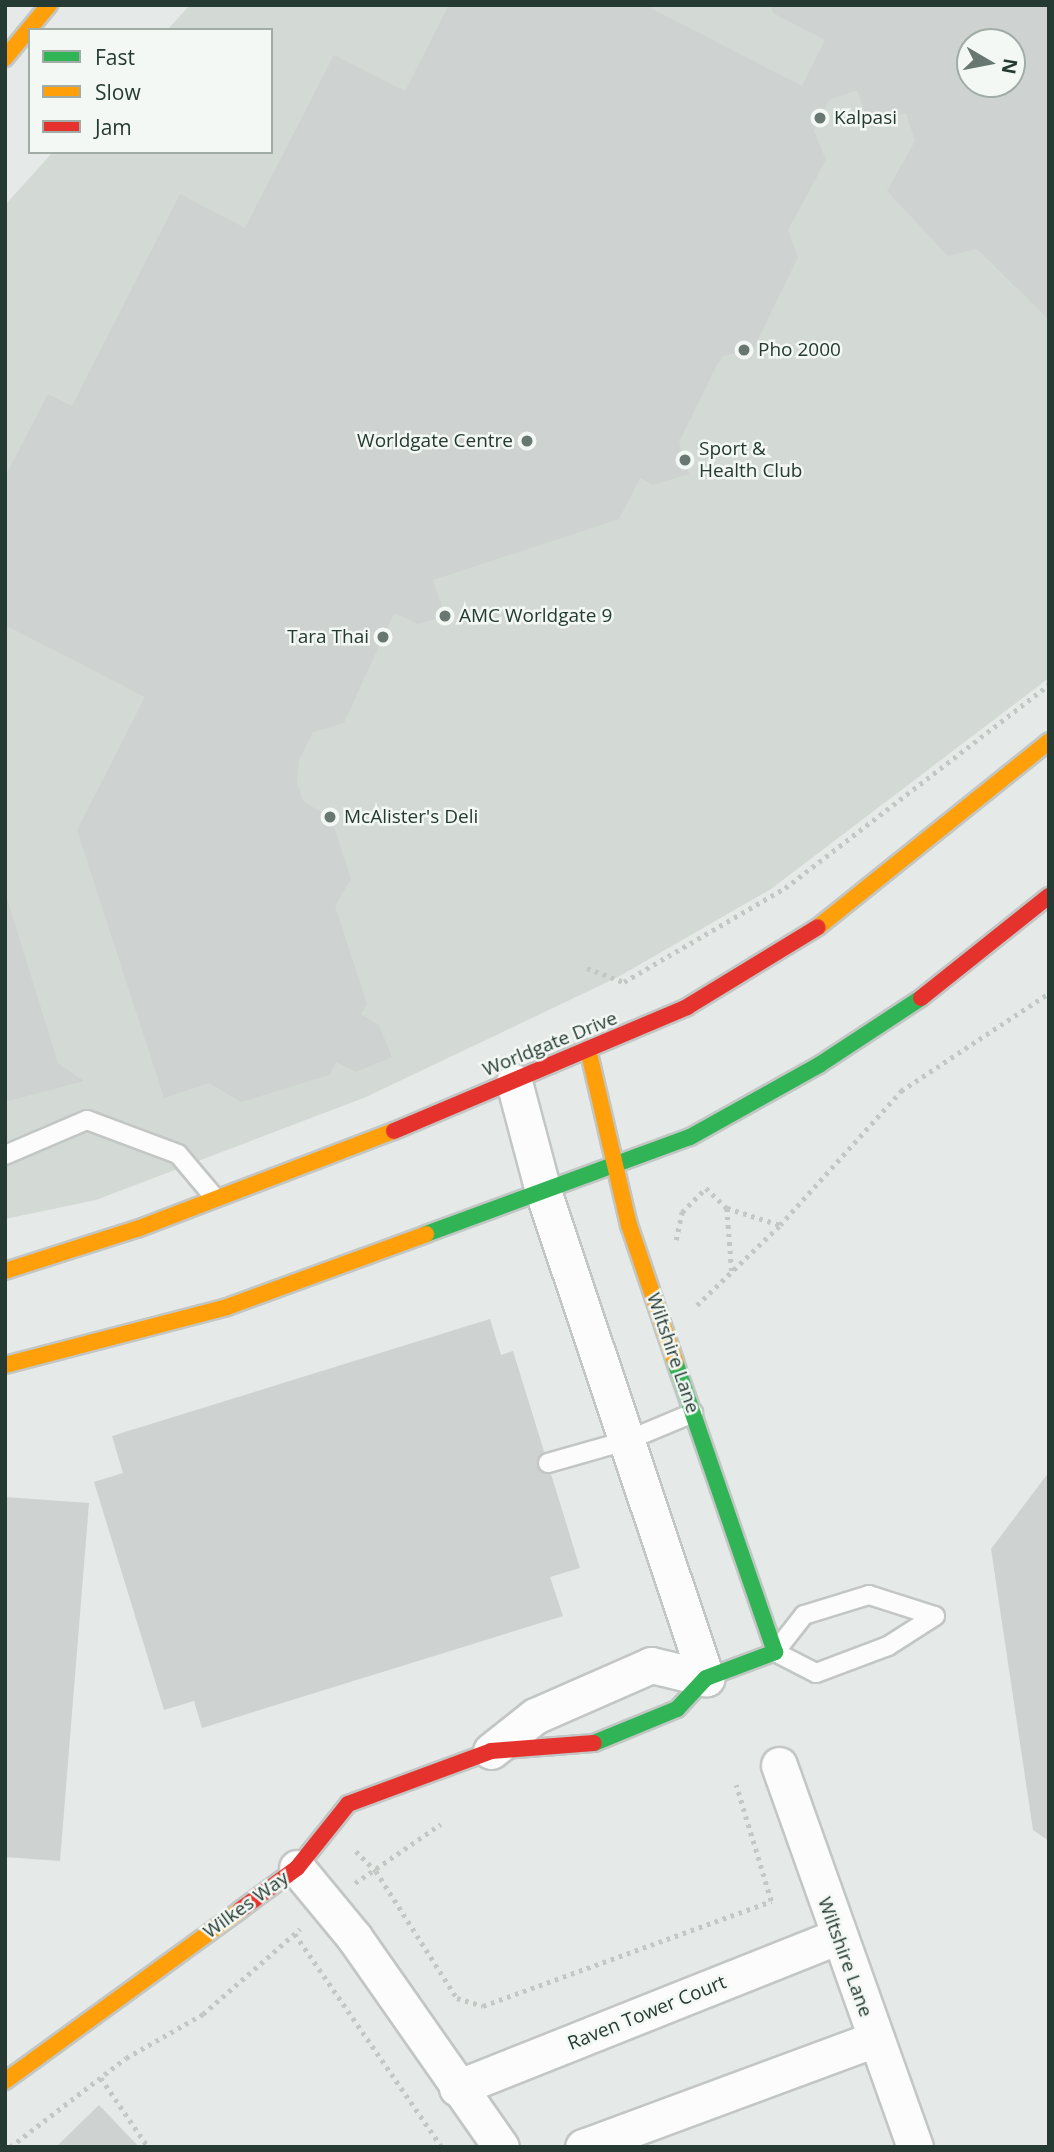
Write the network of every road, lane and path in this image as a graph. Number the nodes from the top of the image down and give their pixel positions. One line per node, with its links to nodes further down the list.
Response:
1 (49, 5): 2 (main road)
2 (30, 28)
3 (28, 30): 4 (main road)
4 (5, 58)
5 (1049, 685): 8 (path)
6 (1049, 741): 10 (main road, Worldgate Drive)
7 (1049, 896): 13 (main road)
8 (587, 968)
9 (1049, 993): 18 (path)
10 (588, 1049): 11 (main road, Worldgate Drive); 13 (main road, Wiltshire Lane)
11 (514, 1082): 15 (street); 16 (main road, Worldgate Drive)
12 (5, 1155): 16 (lane)
13 (615, 1164): 15 (main road); 23 (main road, Wiltshire Lane)
14 (706, 1188): 17 (path)
15 (543, 1191): 22 (main road); 24 (street)
16 (215, 1198): 19 (main road, Worldgate Drive)
17 (727, 1208): 18 (path); 20 (path)
18 (780, 1225): 20 (path)
19 (5, 1271)
20 (732, 1275): 21 (path)
21 (691, 1311)
22 (5, 1365)
23 (693, 1413): 24 (lane); 26 (main road, Wiltshire Lane)
24 (626, 1441): 25 (lane); 27 (street)
25 (548, 1464)
26 (775, 1652): 26 (lane); 27 (main road, Wilkes Way)
27 (706, 1678): 28 (main road, Wilkes Way); 28 (street, Wilkes Way)
28 (491, 1751): 32 (main road, Wilkes Way)
29 (779, 1765): 37 (street, Wiltshire Lane)
30 (736, 1786): 34 (path)
31 (441, 1824): 34 (path)
32 (331, 1825): 33 (main road, Wilkes Way); 34 (path)
33 (297, 1868): 35 (street); 40 (main road, Wilkes Way)
34 (376, 1871): 35 (path)
35 (328, 1905): 36 (path); 41 (street)
36 (295, 1934): 39 (path); 44 (path)
37 (837, 1937): 38 (street, Wiltshire Lane); 41 (street, Raven Tower Court)
38 (874, 2039): 46 (street); 47 (street, Wiltshire Lane)
39 (101, 2078): 42 (path); 43 (path)
40 (5, 2081)
41 (457, 2088): 45 (street)
42 (10, 2147)
43 (148, 2147)
44 (442, 2147)
45 (501, 2147)
46 (583, 2147)
47 (915, 2147)

